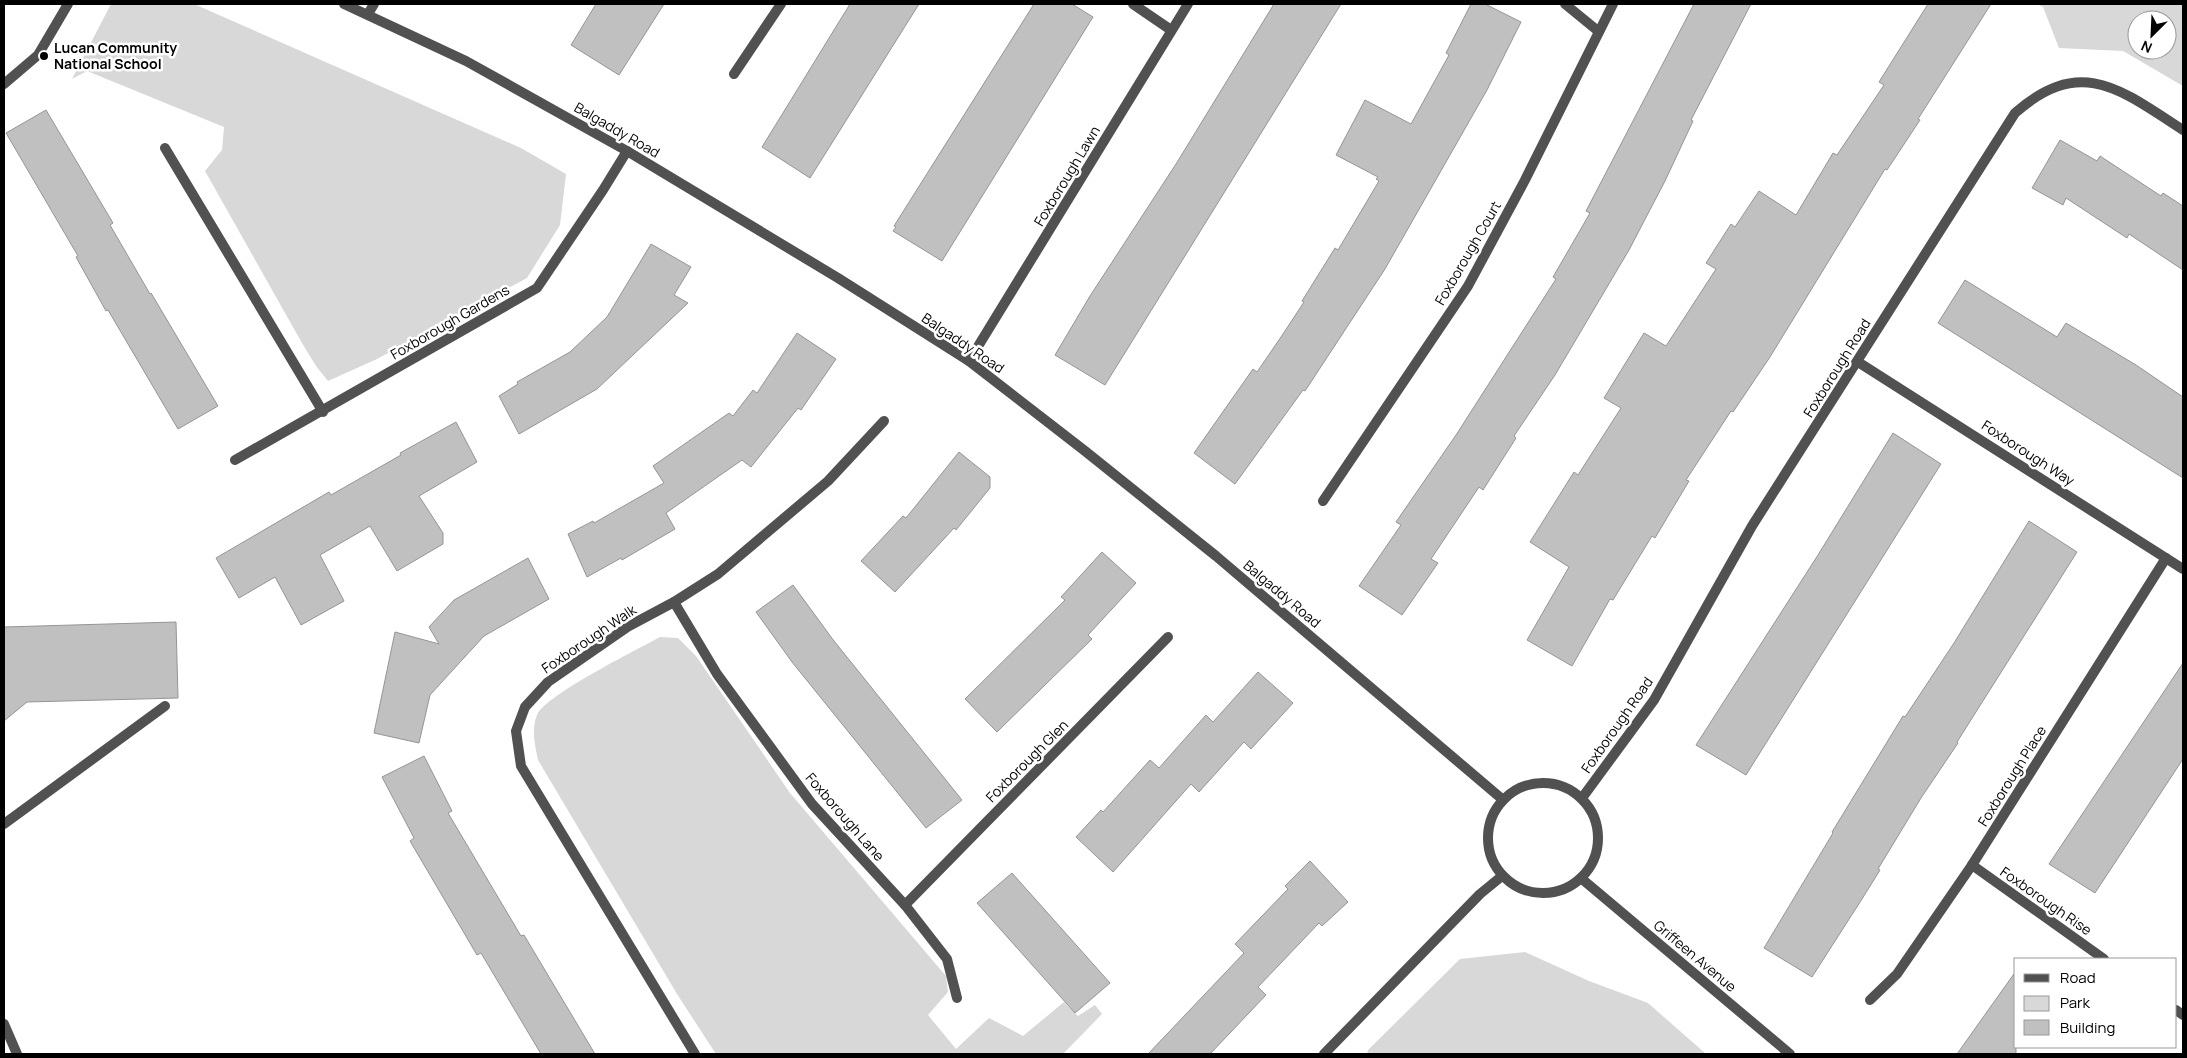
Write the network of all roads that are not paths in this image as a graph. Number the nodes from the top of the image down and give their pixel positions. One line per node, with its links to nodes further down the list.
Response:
1 (68, 4): 13 (street)
2 (344, 4): 9 (street, Balgaddy Road)
3 (374, 4): 9 (street)
4 (781, 4): 12 (street)
5 (1133, 4): 10 (street)
6 (1188, 4): 10 (street, Foxborough Lawn)
7 (1565, 4): 11 (street)
8 (1613, 4): 11 (street, Foxborough Court)
9 (368, 14): 16 (street, Balgaddy Road)
10 (1171, 30): 17 (street, Foxborough Lawn)
11 (1598, 31): 22 (street, Foxborough Court)
12 (734, 74)
13 (4, 84)
14 (2183, 130): 18 (street, Foxborough Road)
15 (165, 148): 19 (street)
16 (627, 151): 17 (street, Balgaddy Road); 19 (street, Foxborough Gardens)
17 (969, 361): 29 (street, Balgaddy Road)
18 (1858, 362): 23 (street, Foxborough Way); 28 (street, Foxborough Road)
19 (323, 412): 21 (street, Foxborough Gardens)
20 (884, 421): 25 (street, Foxborough Walk)
21 (235, 460)
22 (1322, 501)
23 (2166, 558): 24 (street, Foxborough Way); 31 (street, Foxborough Place)
24 (2183, 569)
25 (674, 602): 34 (street, Foxborough Lane); 40 (street, Foxborough Walk)
26 (1168, 637): 34 (street, Foxborough Glen)
27 (165, 706): 30 (street)
28 (1582, 798): 29 (street); 33 (street)
29 (1502, 799): 32 (street)
30 (4, 824)
31 (1972, 865): 35 (street, Foxborough Rise); 37 (street, Foxborough Place)
32 (1502, 876): 33 (street); 41 (street)
33 (1582, 879): 42 (street, Griffeen Avenue)
34 (905, 905): 36 (street, Foxborough Lane)
35 (2103, 958)
36 (958, 998)
37 (1870, 1000)
38 (4, 1024): 39 (street)
39 (17, 1054)
40 (695, 1054)
41 (1324, 1054)
42 (1790, 1054)

